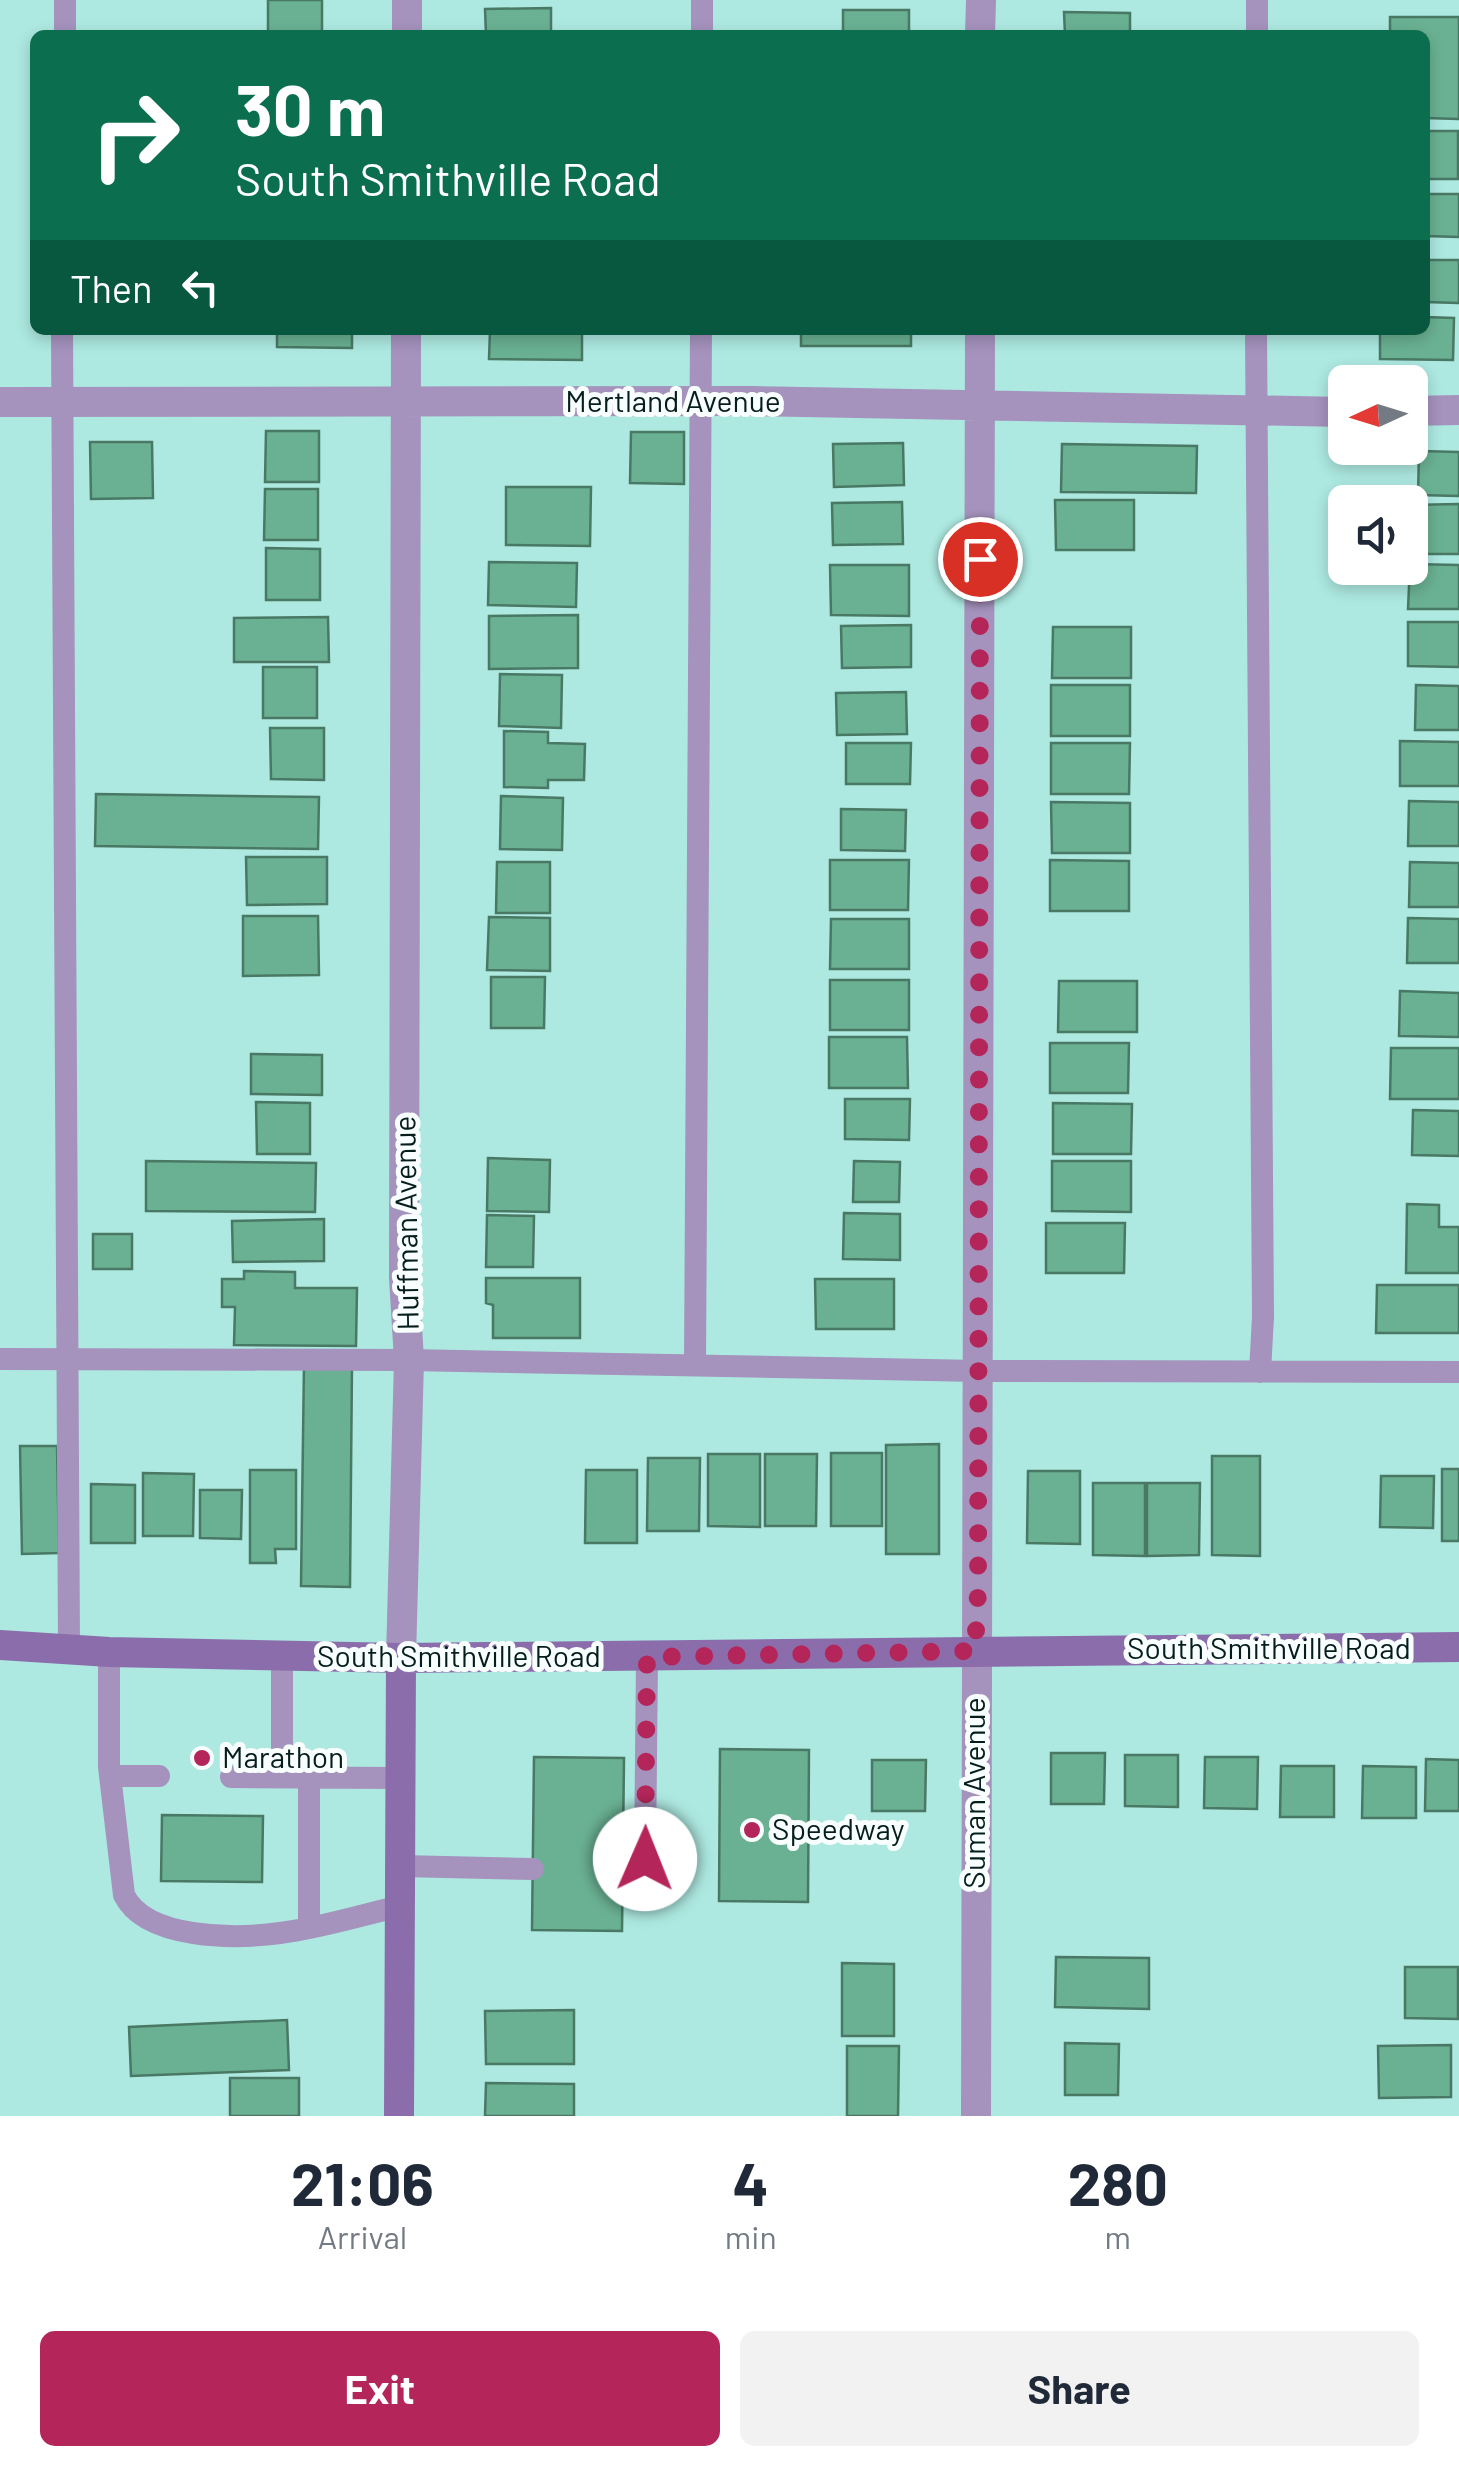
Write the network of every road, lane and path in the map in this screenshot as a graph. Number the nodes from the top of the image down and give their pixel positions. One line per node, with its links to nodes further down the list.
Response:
1 (65, 0): 6 (lane)
2 (407, 0): 7 (street)
3 (702, 0): 8 (lane)
4 (980, 0): 9 (street)
5 (1257, 0): 10 (lane)
6 (65, 30)
7 (407, 30)
8 (702, 30)
9 (980, 30)
10 (1257, 30)
11 (62, 335): 19 (lane)
12 (406, 335): 16 (street, Huffman Avenue)
13 (701, 335): 17 (lane)
14 (980, 335): 20 (street, Suman Avenue)
15 (1256, 335): 21 (lane)
16 (406, 400): 17 (street, Mertland Avenue); 19 (street, Mertland Avenue); 27 (street, Huffman Avenue)
17 (701, 401): 20 (street, Mertland Avenue); 28 (lane)
18 (0, 402): 19 (street, Mertland Avenue)
19 (61, 402): 25 (lane)
20 (980, 404): 21 (street, Mertland Avenue); 29 (street, Suman Avenue)
21 (1256, 410): 24 (street, Mertland Avenue); 30 (lane)
22 (1459, 410): 23 (street)
23 (1428, 411)
24 (1328, 412)
25 (67, 1358): 26 (lane); 27 (lane); 34 (lane)
26 (0, 1359)
27 (410, 1360): 28 (lane); 39 (street, Huffman Avenue)
28 (695, 1365): 29 (lane)
29 (978, 1372): 30 (lane); 35 (street, Suman Avenue)
30 (1260, 1372): 31 (lane)
31 (1459, 1372)
32 (0, 1645): 34 (main road, South Smithville Road)
33 (1459, 1648): 35 (main road, South Smithville Road)
34 (68, 1650): 36 (main road, South Smithville Road)
35 (975, 1651): 38 (main road, South Smithville Road); 52 (street, Suman Avenue)
36 (109, 1652): 37 (main road, South Smithville Road); 40 (lane)
37 (282, 1656): 39 (main road, South Smithville Road); 43 (lane)
38 (647, 1657): 39 (main road, South Smithville Road); 48 (lane)
39 (401, 1658): 45 (main road, Huffman Avenue)
40 (110, 1776): 41 (lane); 50 (lane)
41 (159, 1776)
42 (230, 1777): 43 (lane)
43 (282, 1777): 44 (lane)
44 (310, 1777): 45 (lane); 50 (lane)
45 (402, 1778): 46 (main road, Huffman Avenue)
46 (401, 1866): 47 (lane); 49 (main road, Huffman Avenue)
47 (533, 1869)
48 (623, 1870)
49 (401, 1906): 50 (lane); 51 (main road, Huffman Avenue)
50 (309, 1926)
51 (399, 2116)
52 (976, 2116)

